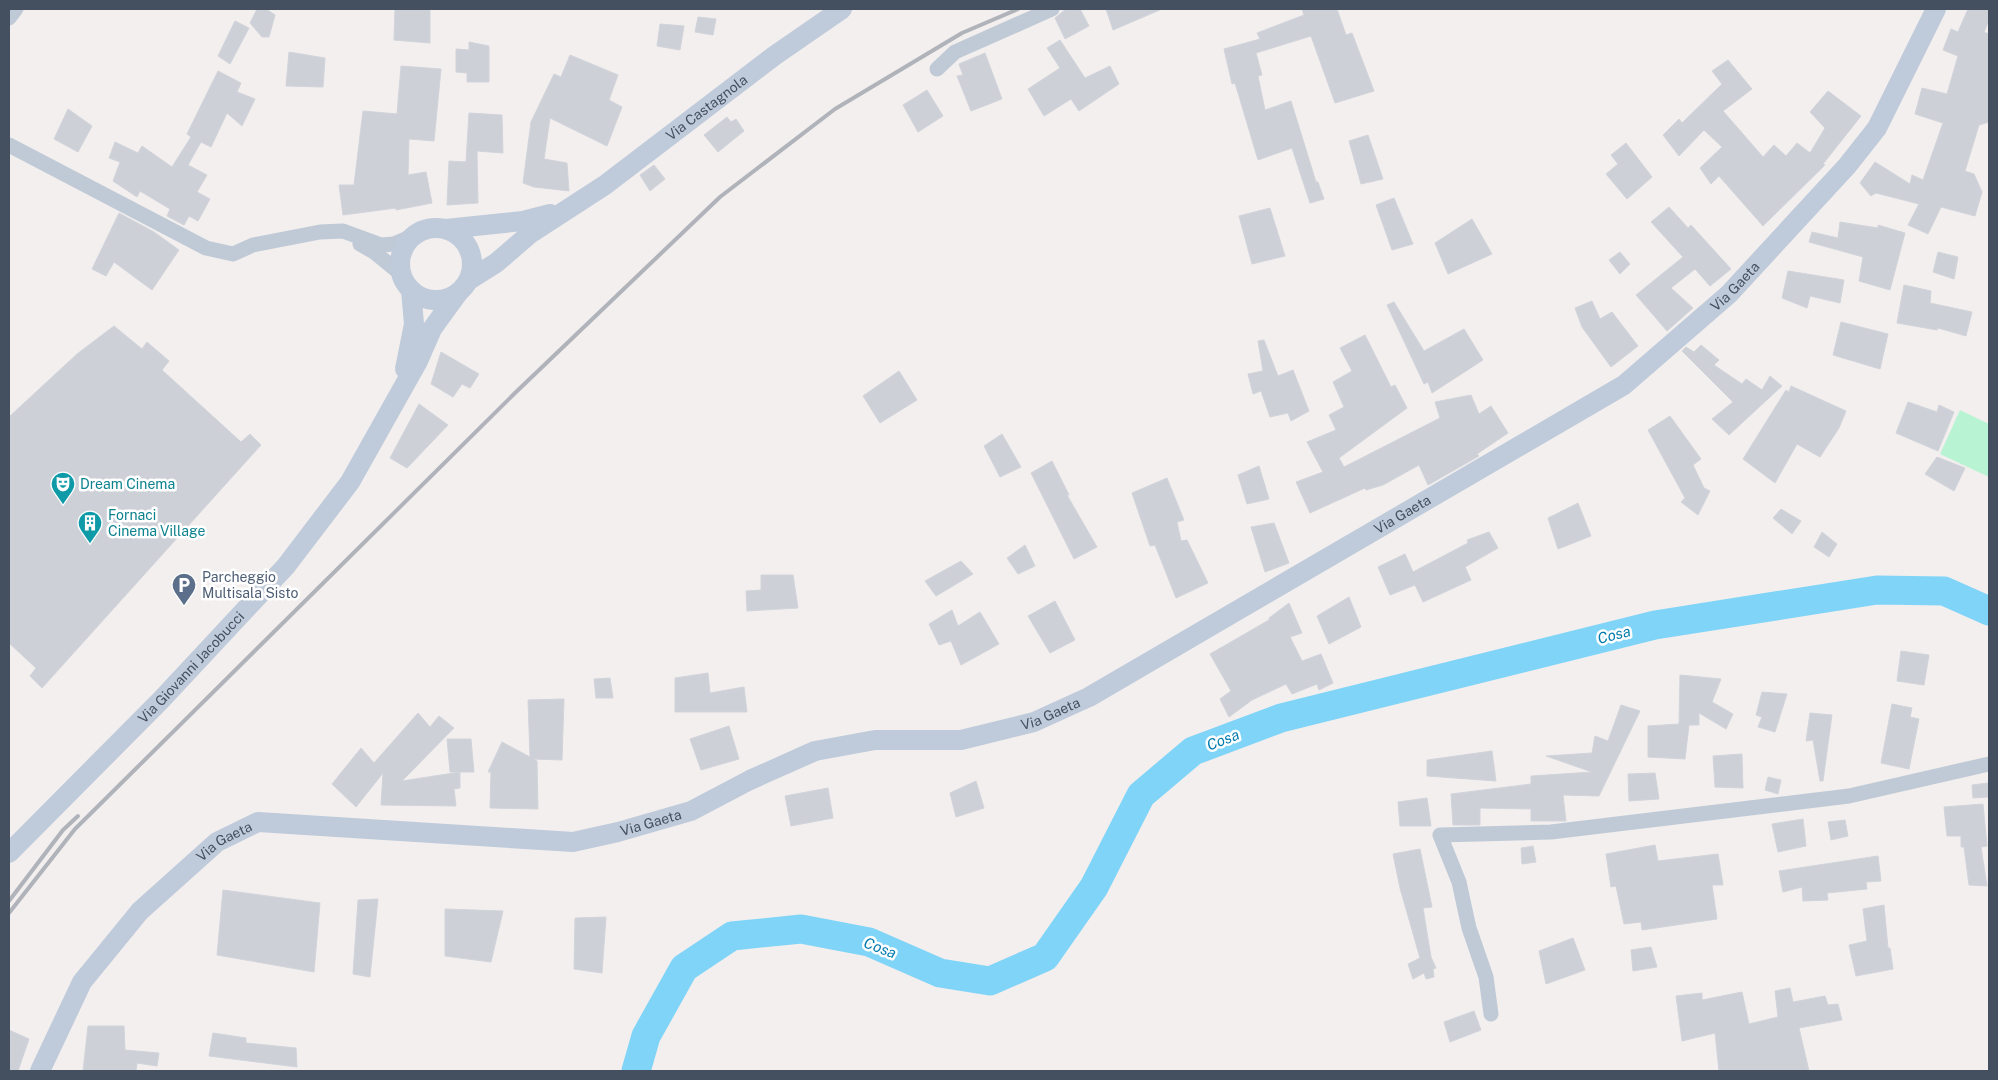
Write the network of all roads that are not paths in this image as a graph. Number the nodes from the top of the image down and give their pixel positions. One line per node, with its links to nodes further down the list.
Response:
1 (16, 9): 5 (street)
2 (842, 9): 8 (street, Via Castagnola)
3 (1052, 9): 6 (street)
4 (1936, 9): 18 (street, Via Gaeta)
5 (9, 18)
6 (938, 68)
7 (9, 146): 10 (street)
8 (572, 207): 9 (street); 13 (street, Via Castagnola)
9 (446, 229): 11 (street); 13 (street)
10 (320, 232): 11 (street); 12 (street)
11 (413, 236): 12 (street)
12 (406, 282): 13 (street); 14 (street)
13 (463, 287): 14 (street)
14 (402, 388): 16 (street, Via Giovanni Jacobucci)
15 (1989, 764): 17 (street)
16 (9, 854)
17 (1491, 1014)
18 (40, 1071)

